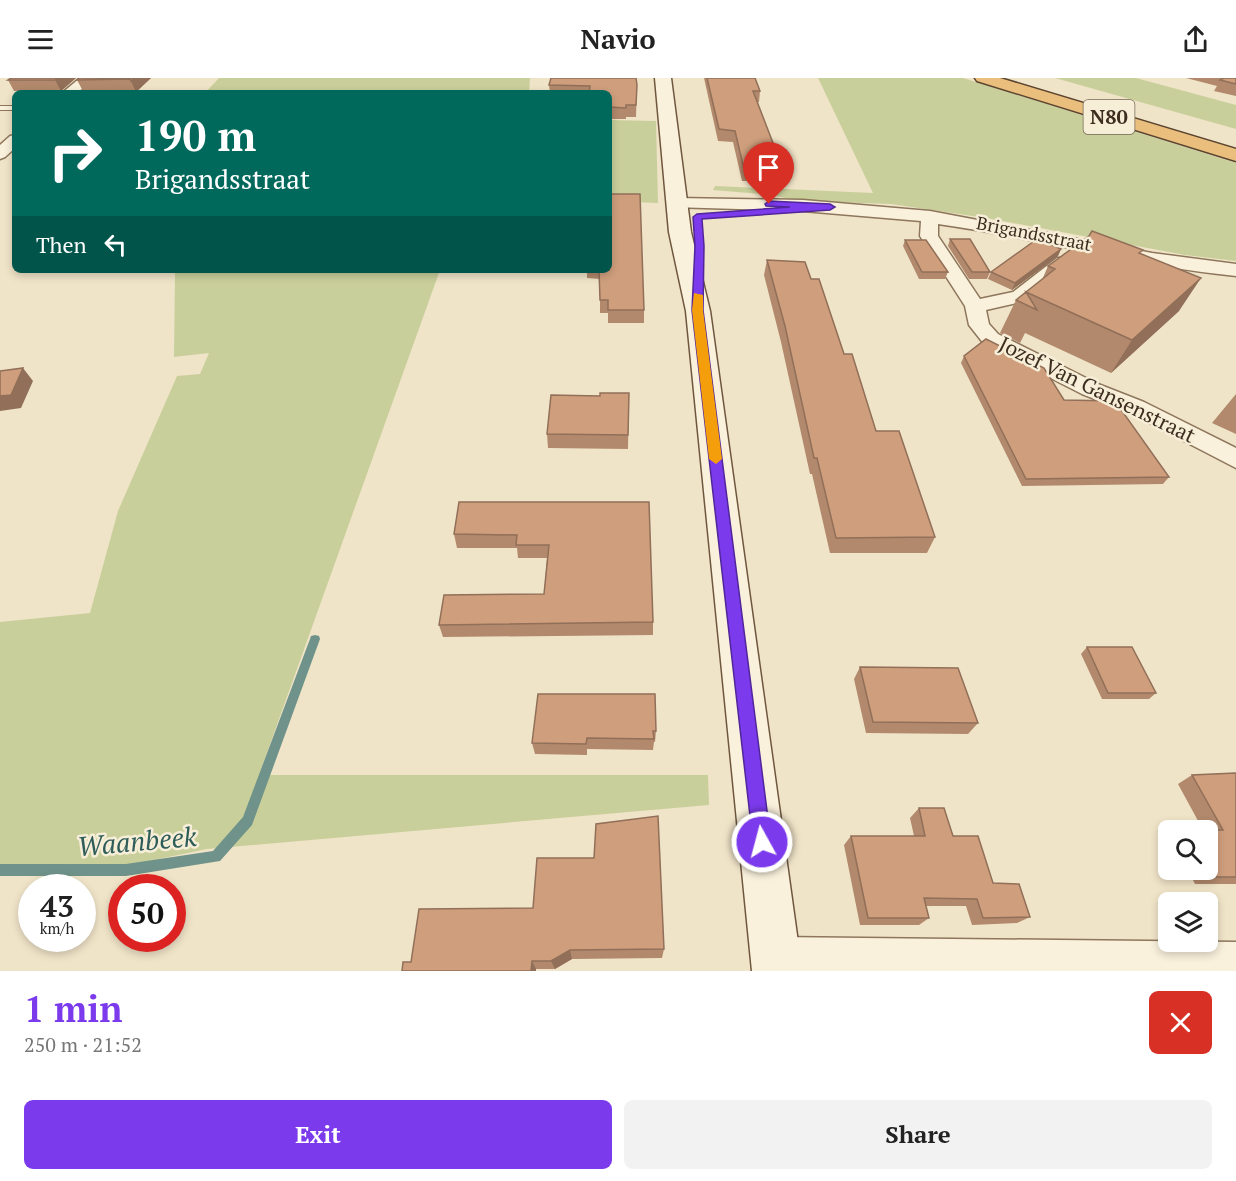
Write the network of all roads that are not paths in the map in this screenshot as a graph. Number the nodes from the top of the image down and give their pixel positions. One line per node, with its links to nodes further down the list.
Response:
1 (88, 78): 6 (street)
2 (663, 78): 9 (main road)
3 (673, 78): 9 (main road)
4 (983, 78): 8 (highway, N80)
5 (1027, 78): 7 (highway, N80)
6 (73, 90)
7 (1236, 139)
8 (1236, 155)
9 (687, 210): 10 (street, Brigandsstraat); 16 (main road)
10 (930, 216): 11 (street, Brigandsstraat); 13 (street, Jozef Van Gansenstraat)
11 (1073, 253): 12 (street, Brigandsstraat); 13 (street, Jozef Van Gansenstraat)
12 (1236, 270)
13 (975, 306): 14 (street, Jozef Van Gansenstraat)
14 (1236, 459)
15 (1236, 962): 16 (street)
16 (777, 964)

